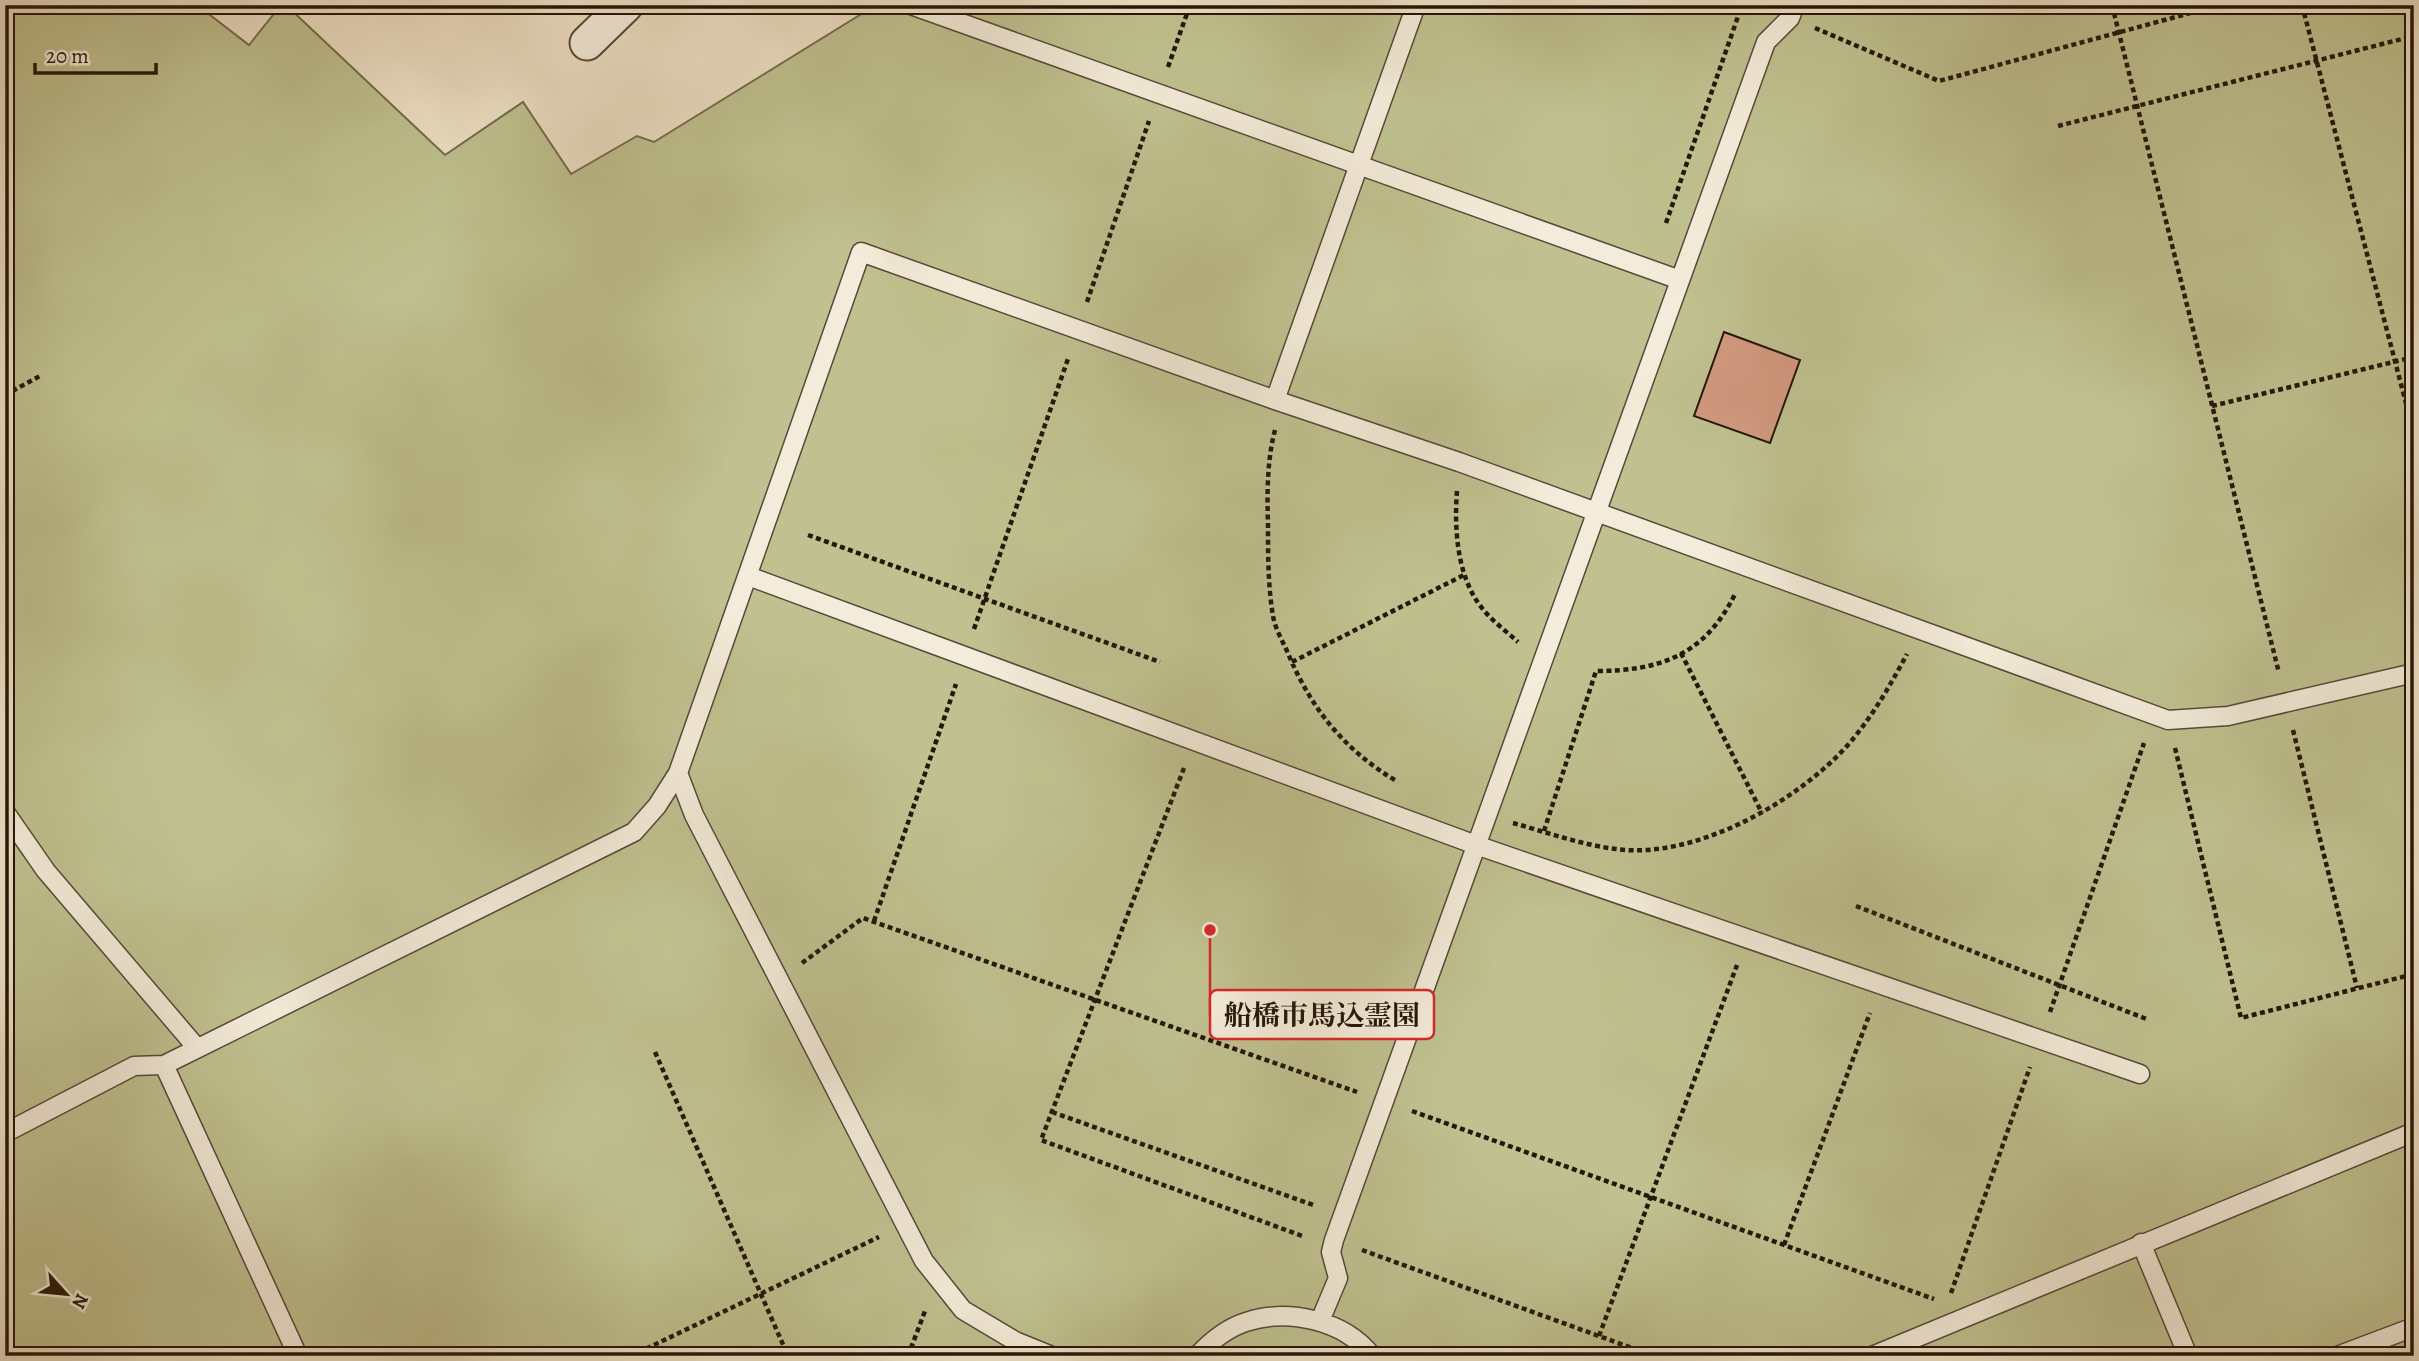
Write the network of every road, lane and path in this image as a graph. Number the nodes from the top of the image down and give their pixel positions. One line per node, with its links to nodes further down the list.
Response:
1 (626, 5): 11 (street)
2 (911, 5): 13 (lane)
3 (1189, 5): 13 (path)
4 (1416, 5): 16 (lane)
5 (2112, 5): 9 (path)
6 (2220, 5): 9 (path)
7 (2302, 5): 12 (path)
8 (1793, 12): 9 (path); 17 (lane)
9 (2119, 33): 14 (path)
10 (2414, 36): 12 (path)
11 (587, 43)
12 (2317, 60): 14 (path); 20 (path)
13 (1159, 94): 16 (lane); 18 (path)
14 (2137, 106): 15 (path); 24 (path)
15 (2058, 126)
16 (1358, 166): 17 (lane); 23 (lane)
17 (1680, 280): 27 (lane)
18 (1078, 329): 23 (lane); 31 (lane); 32 (path)
19 (2414, 357): 20 (path)
20 (2395, 362): 24 (path); 25 (path)
21 (40, 376): 22 (path)
22 (5, 395)
23 (1275, 400): 26 (lane)
24 (2212, 406): 40 (path)
25 (2414, 435)
26 (1459, 462): 27 (lane); 30 (path)
27 (1596, 513): 29 (lane); 46 (lane)
28 (808, 536): 32 (path)
29 (1748, 569): 33 (lane); 35 (path)
30 (1464, 575): 34 (path); 38 (path)
31 (748, 576): 36 (lane); 43 (lane)
32 (985, 599): 36 (path); 37 (path)
33 (1919, 631): 41 (lane); 45 (path)
34 (1518, 642)
35 (1682, 653): 45 (path); 47 (path)
36 (965, 656): 42 (lane); 50 (path)
37 (1160, 662)
38 (1292, 662)
39 (2414, 673): 40 (lane)
40 (2286, 703): 41 (lane); 54 (path)
41 (2168, 720): 54 (path)
42 (1195, 741): 48 (lane); 60 (path)
43 (678, 773): 56 (lane); 64 (lane)
44 (5, 812): 56 (lane)
45 (1762, 813): 47 (path)
46 (1487, 816): 47 (path); 48 (lane)
47 (1544, 831)
48 (1476, 845): 51 (lane); 63 (lane)
49 (1856, 906): 55 (path)
50 (874, 921)
51 (1747, 938): 53 (lane); 72 (path)
52 (2414, 974): 54 (path)
53 (1880, 984): 59 (lane); 67 (path)
54 (2357, 988)
55 (2149, 1020)
56 (197, 1048): 58 (lane)
57 (655, 1052): 69 (path)
58 (164, 1065): 62 (lane); 73 (lane)
59 (2140, 1074)
60 (1052, 1112): 63 (path); 65 (path)
61 (2414, 1132): 66 (lane)
62 (5, 1133)
63 (1343, 1216): 65 (lane)
64 (905, 1224): 68 (lane); 69 (path)
65 (1333, 1243): 70 (lane); 72 (path)
66 (2141, 1243): 81 (lane); 82 (lane)
67 (1784, 1245)
68 (937, 1278): 76 (path); 77 (lane)
69 (761, 1293): 74 (path); 75 (path)
70 (1320, 1321): 78 (lane); 79 (lane)
71 (2414, 1327): 83 (lane)
72 (1599, 1336): 80 (path)
73 (298, 1356)
74 (631, 1356)
75 (788, 1356)
76 (908, 1356)
77 (1052, 1356)
78 (1197, 1356)
79 (1372, 1356)
80 (1654, 1356)
81 (1872, 1356)
82 (2188, 1356)
83 (2337, 1356)

